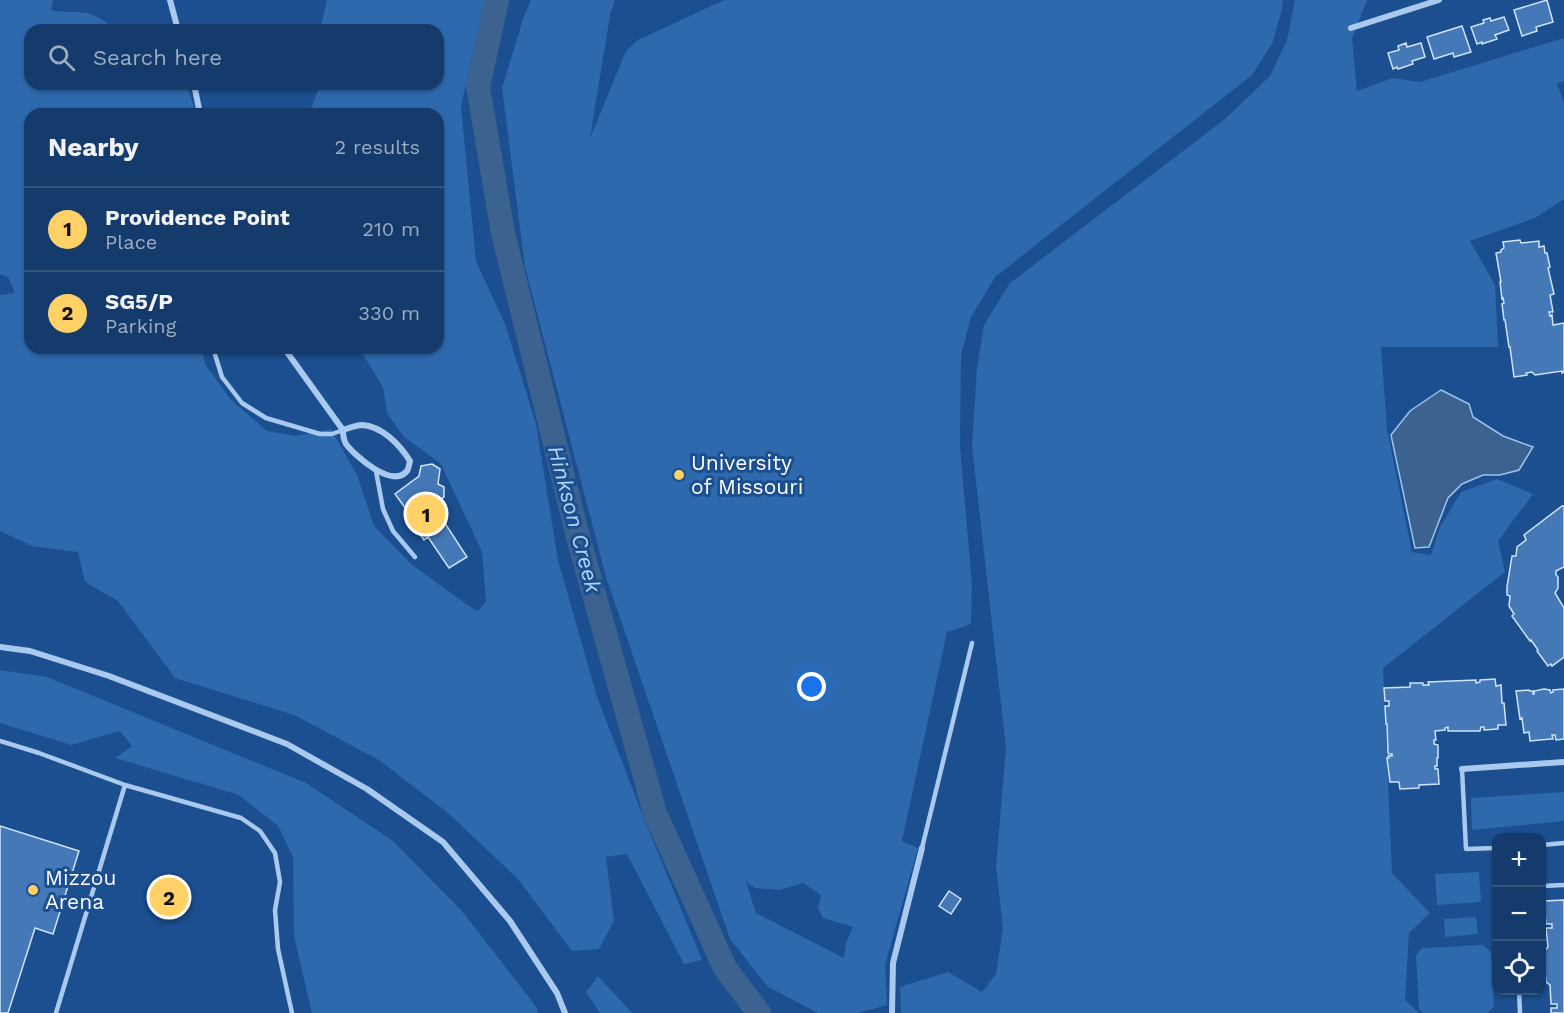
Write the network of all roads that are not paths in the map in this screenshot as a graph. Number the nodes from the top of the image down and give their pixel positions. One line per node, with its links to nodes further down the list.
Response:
1 (170, 0): 3 (street)
2 (1438, 0): 4 (street)
3 (176, 24)
4 (1351, 28)
5 (195, 90): 6 (street)
6 (199, 108)
7 (215, 354): 9 (lane)
8 (288, 354): 9 (street)
9 (343, 430): 10 (street); 10 (street)
10 (376, 471): 11 (lane)
11 (415, 557)
12 (972, 643): 20 (lane)
13 (0, 647): 27 (street)
14 (0, 741): 17 (lane)
15 (1564, 762): 16 (street)
16 (1462, 769): 21 (lane)
17 (125, 785): 25 (lane); 26 (lane)
18 (1564, 843): 19 (lane)
19 (1546, 845)
20 (921, 848): 28 (street)
21 (1492, 848)
22 (1564, 885): 23 (lane)
23 (1546, 886)
24 (1519, 995): 29 (lane)
25 (56, 1013)
26 (292, 1013)
27 (565, 1013)
28 (892, 1013)
29 (1520, 1013)

